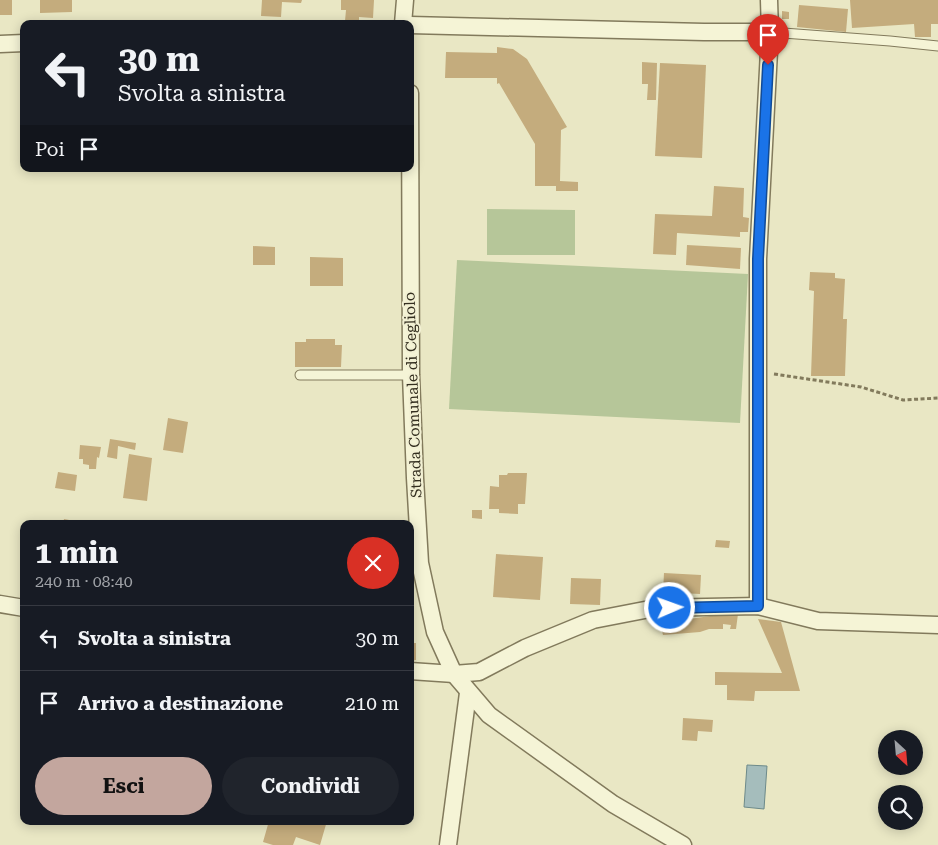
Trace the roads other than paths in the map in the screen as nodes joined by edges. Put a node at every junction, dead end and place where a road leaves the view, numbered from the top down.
1 (405, 0) edge
2 (769, 0) edge
3 (403, 20) edge
4 (414, 25) edge
5 (770, 32) junction
6 (20, 43) edge
7 (0, 44) edge
8 (938, 46) edge
9 (410, 172) edge
10 (300, 375) dead end
11 (411, 375) junction
12 (0, 604) edge
13 (758, 606) junction
14 (20, 607) edge
15 (938, 625) edge
16 (414, 671) edge
17 (454, 674) junction
18 (468, 693) junction
19 (448, 845) edge
20 (683, 845) edge

1 - 3 street
2 - 5 street
4 - 5 street
5 - 8 lane
5 - 13 street
6 - 7 street
9 - 11 street, Strada Comunale di Cegliolo
10 - 11 lane
11 - 17 street, Strada Comunale di Cegliolo
12 - 14 street
13 - 15 street
13 - 17 street
16 - 17 street
17 - 18 street, Strada Comunale di Cegliolo
18 - 19 street
18 - 20 street, Strada Comunale di Cegliolo

